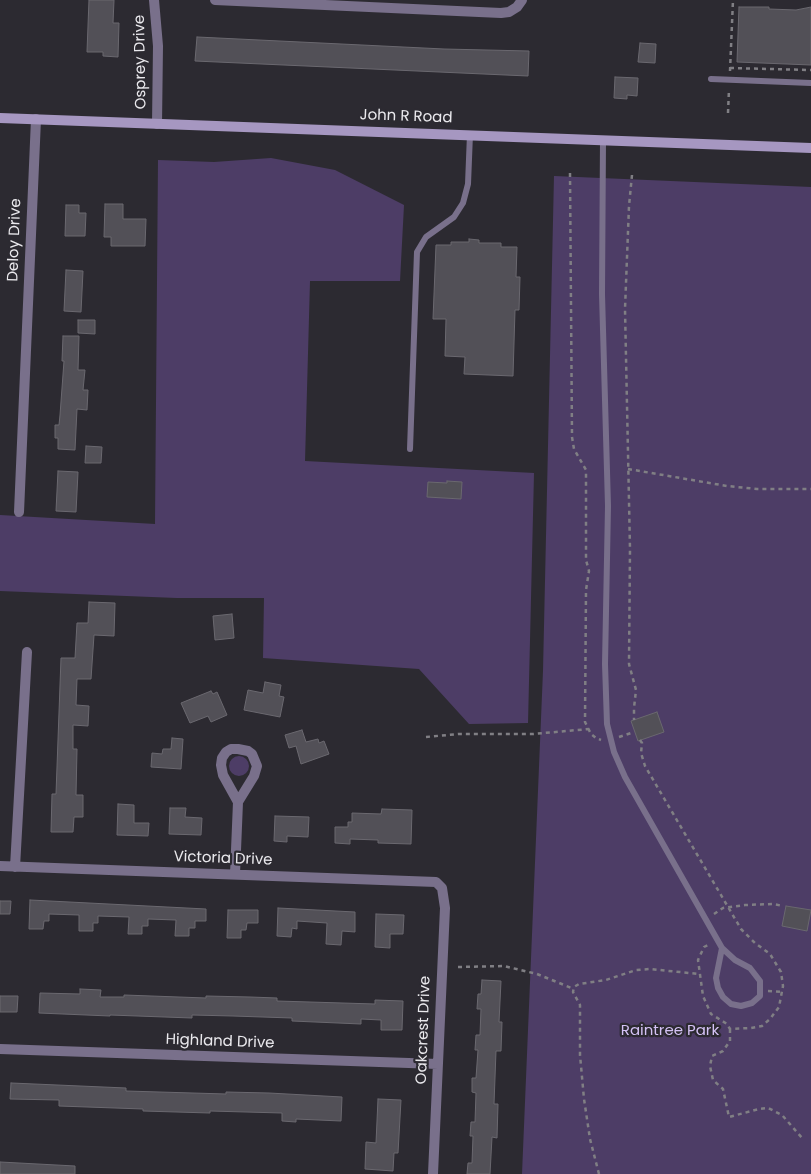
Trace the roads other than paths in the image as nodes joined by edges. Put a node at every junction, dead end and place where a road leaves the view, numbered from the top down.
1 (154, 0) edge
2 (215, 0) edge
3 (522, 0) edge
4 (711, 79) dead end
5 (811, 83) edge
6 (0, 118) edge
7 (36, 119) junction
8 (157, 124) junction
9 (470, 134) junction
10 (603, 140) junction
11 (811, 148) edge
12 (410, 449) dead end
13 (19, 512) dead end
14 (27, 652) dead end
15 (238, 802) junction
16 (0, 866) edge
17 (15, 867) junction
18 (235, 874) junction
19 (442, 888) joint
20 (722, 948) junction
21 (0, 1049) edge
22 (438, 1064) junction
23 (433, 1174) edge

1 - 8 street, Osprey Drive
2 - 3 street
4 - 5 lane
6 - 7 main road, John R Road
7 - 8 main road, John R Road
7 - 13 street, Deloy Drive
8 - 9 main road, John R Road
9 - 10 main road, John R Road
9 - 12 lane
10 - 11 main road, John R Road
10 - 20 lane
14 - 17 street
15 - 15 street
15 - 18 street
16 - 17 street, Victoria Drive
17 - 18 street, Victoria Drive
18 - 19 street, Victoria Drive
19 - 22 street, Oakcrest Drive
20 - 20 lane
21 - 22 street, Highland Drive
22 - 23 street, Oakcrest Drive

